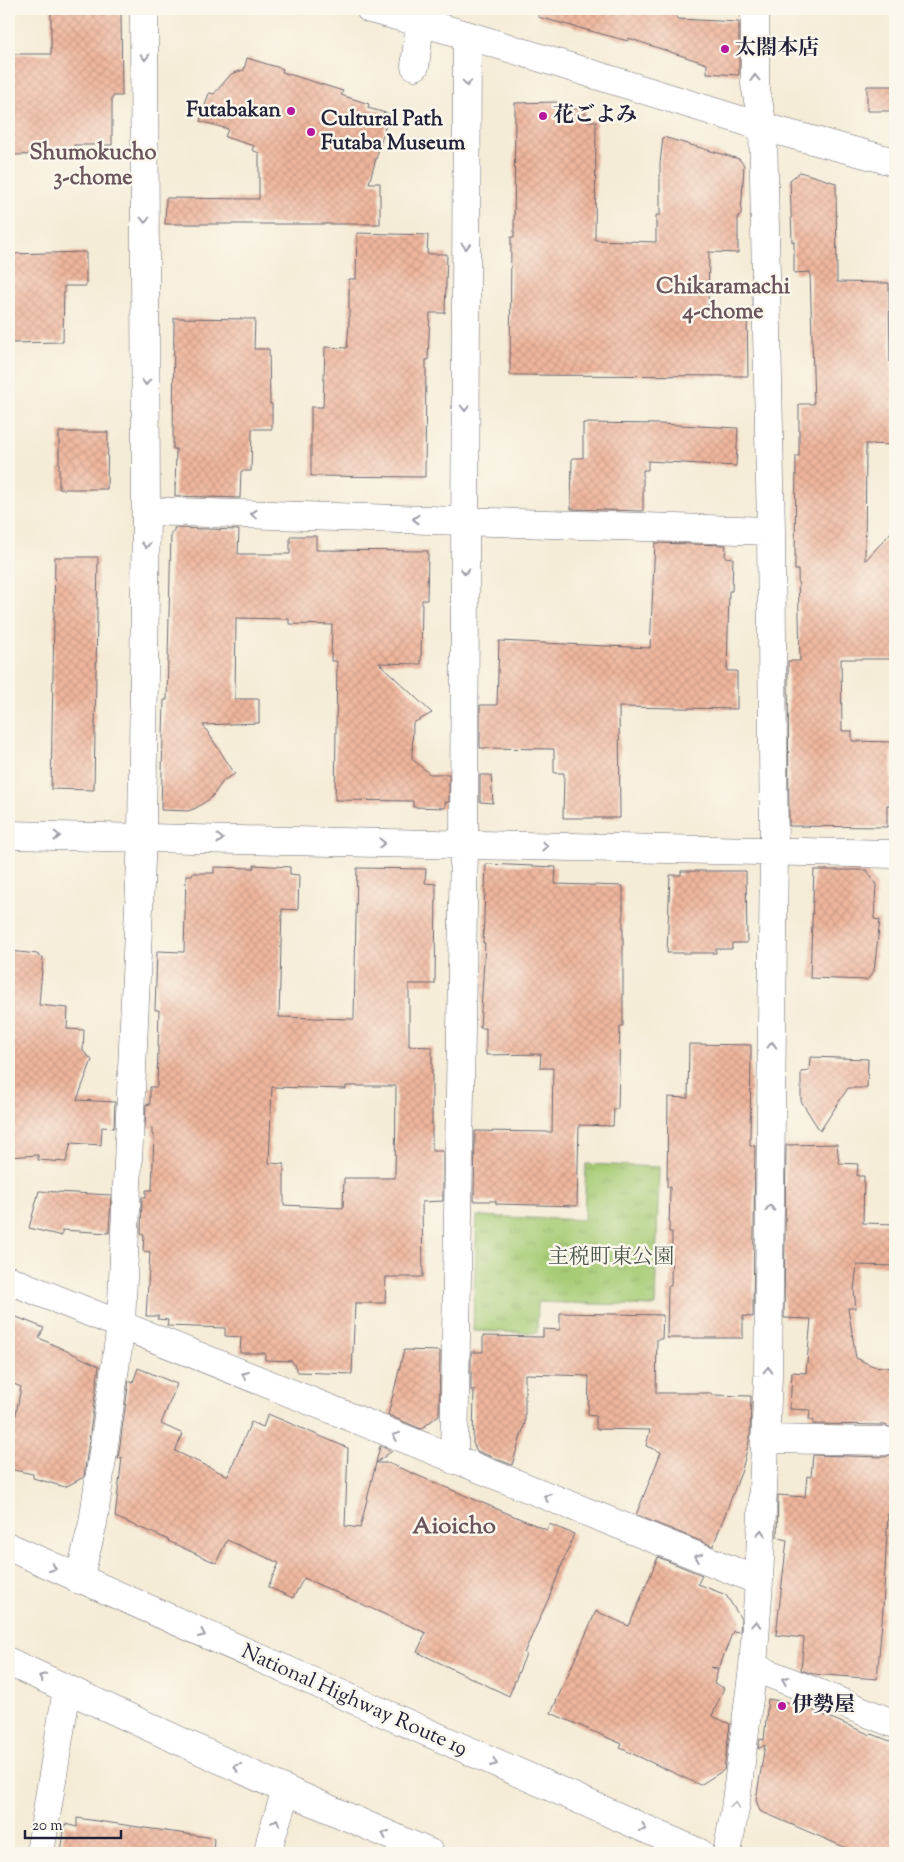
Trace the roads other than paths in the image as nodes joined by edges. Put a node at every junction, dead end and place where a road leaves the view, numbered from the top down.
1 (144, 9) edge
2 (370, 9) edge
3 (755, 9) edge
4 (408, 16) edge
5 (467, 35) junction
6 (415, 66) dead end
7 (763, 126) junction
8 (895, 162) edge
9 (146, 511) junction
10 (465, 520) junction
11 (771, 531) junction
12 (9, 835) edge
13 (142, 837) junction
14 (464, 845) junction
15 (774, 851) junction
16 (895, 854) edge
17 (9, 1280) edge
18 (122, 1325) junction
19 (765, 1439) junction
20 (885, 1442) dead end
21 (454, 1460) junction
22 (9, 1547) edge
23 (79, 1580) junction
24 (759, 1582) junction
25 (9, 1662) edge
26 (753, 1667) junction
27 (67, 1689) junction
28 (895, 1724) edge
29 (286, 1790) junction
30 (40, 1853) edge
31 (268, 1853) edge
32 (430, 1853) edge
33 (700, 1853) edge
34 (727, 1853) edge

1 -> 9 main road
2 - 4 main road
7 -> 3 main road
4 - 5 main road
4 - 6 main road
5 - 7 main road
5 -> 10 main road
7 - 8 main road
7 - 11 main road
10 -> 9 main road
9 -> 13 main road
10 - 11 main road
10 -> 14 main road
11 - 15 main road
12 -> 13 main road
13 -> 14 main road
13 - 18 main road
14 -> 15 main road
14 - 21 main road
15 - 16 main road
19 -> 15 main road
17 - 18 main road
21 -> 18 main road
18 - 23 main road
19 - 20 main road
24 -> 19 main road
24 -> 21 main road
22 -> 23 main road, National Highway Route 19
23 -> 33 main road, National Highway Route 19
26 -> 24 main road
27 -> 25 main road
28 -> 26 main road
34 -> 26 main road
29 -> 27 main road
27 - 30 main road
31 -> 29 main road
32 -> 29 main road

